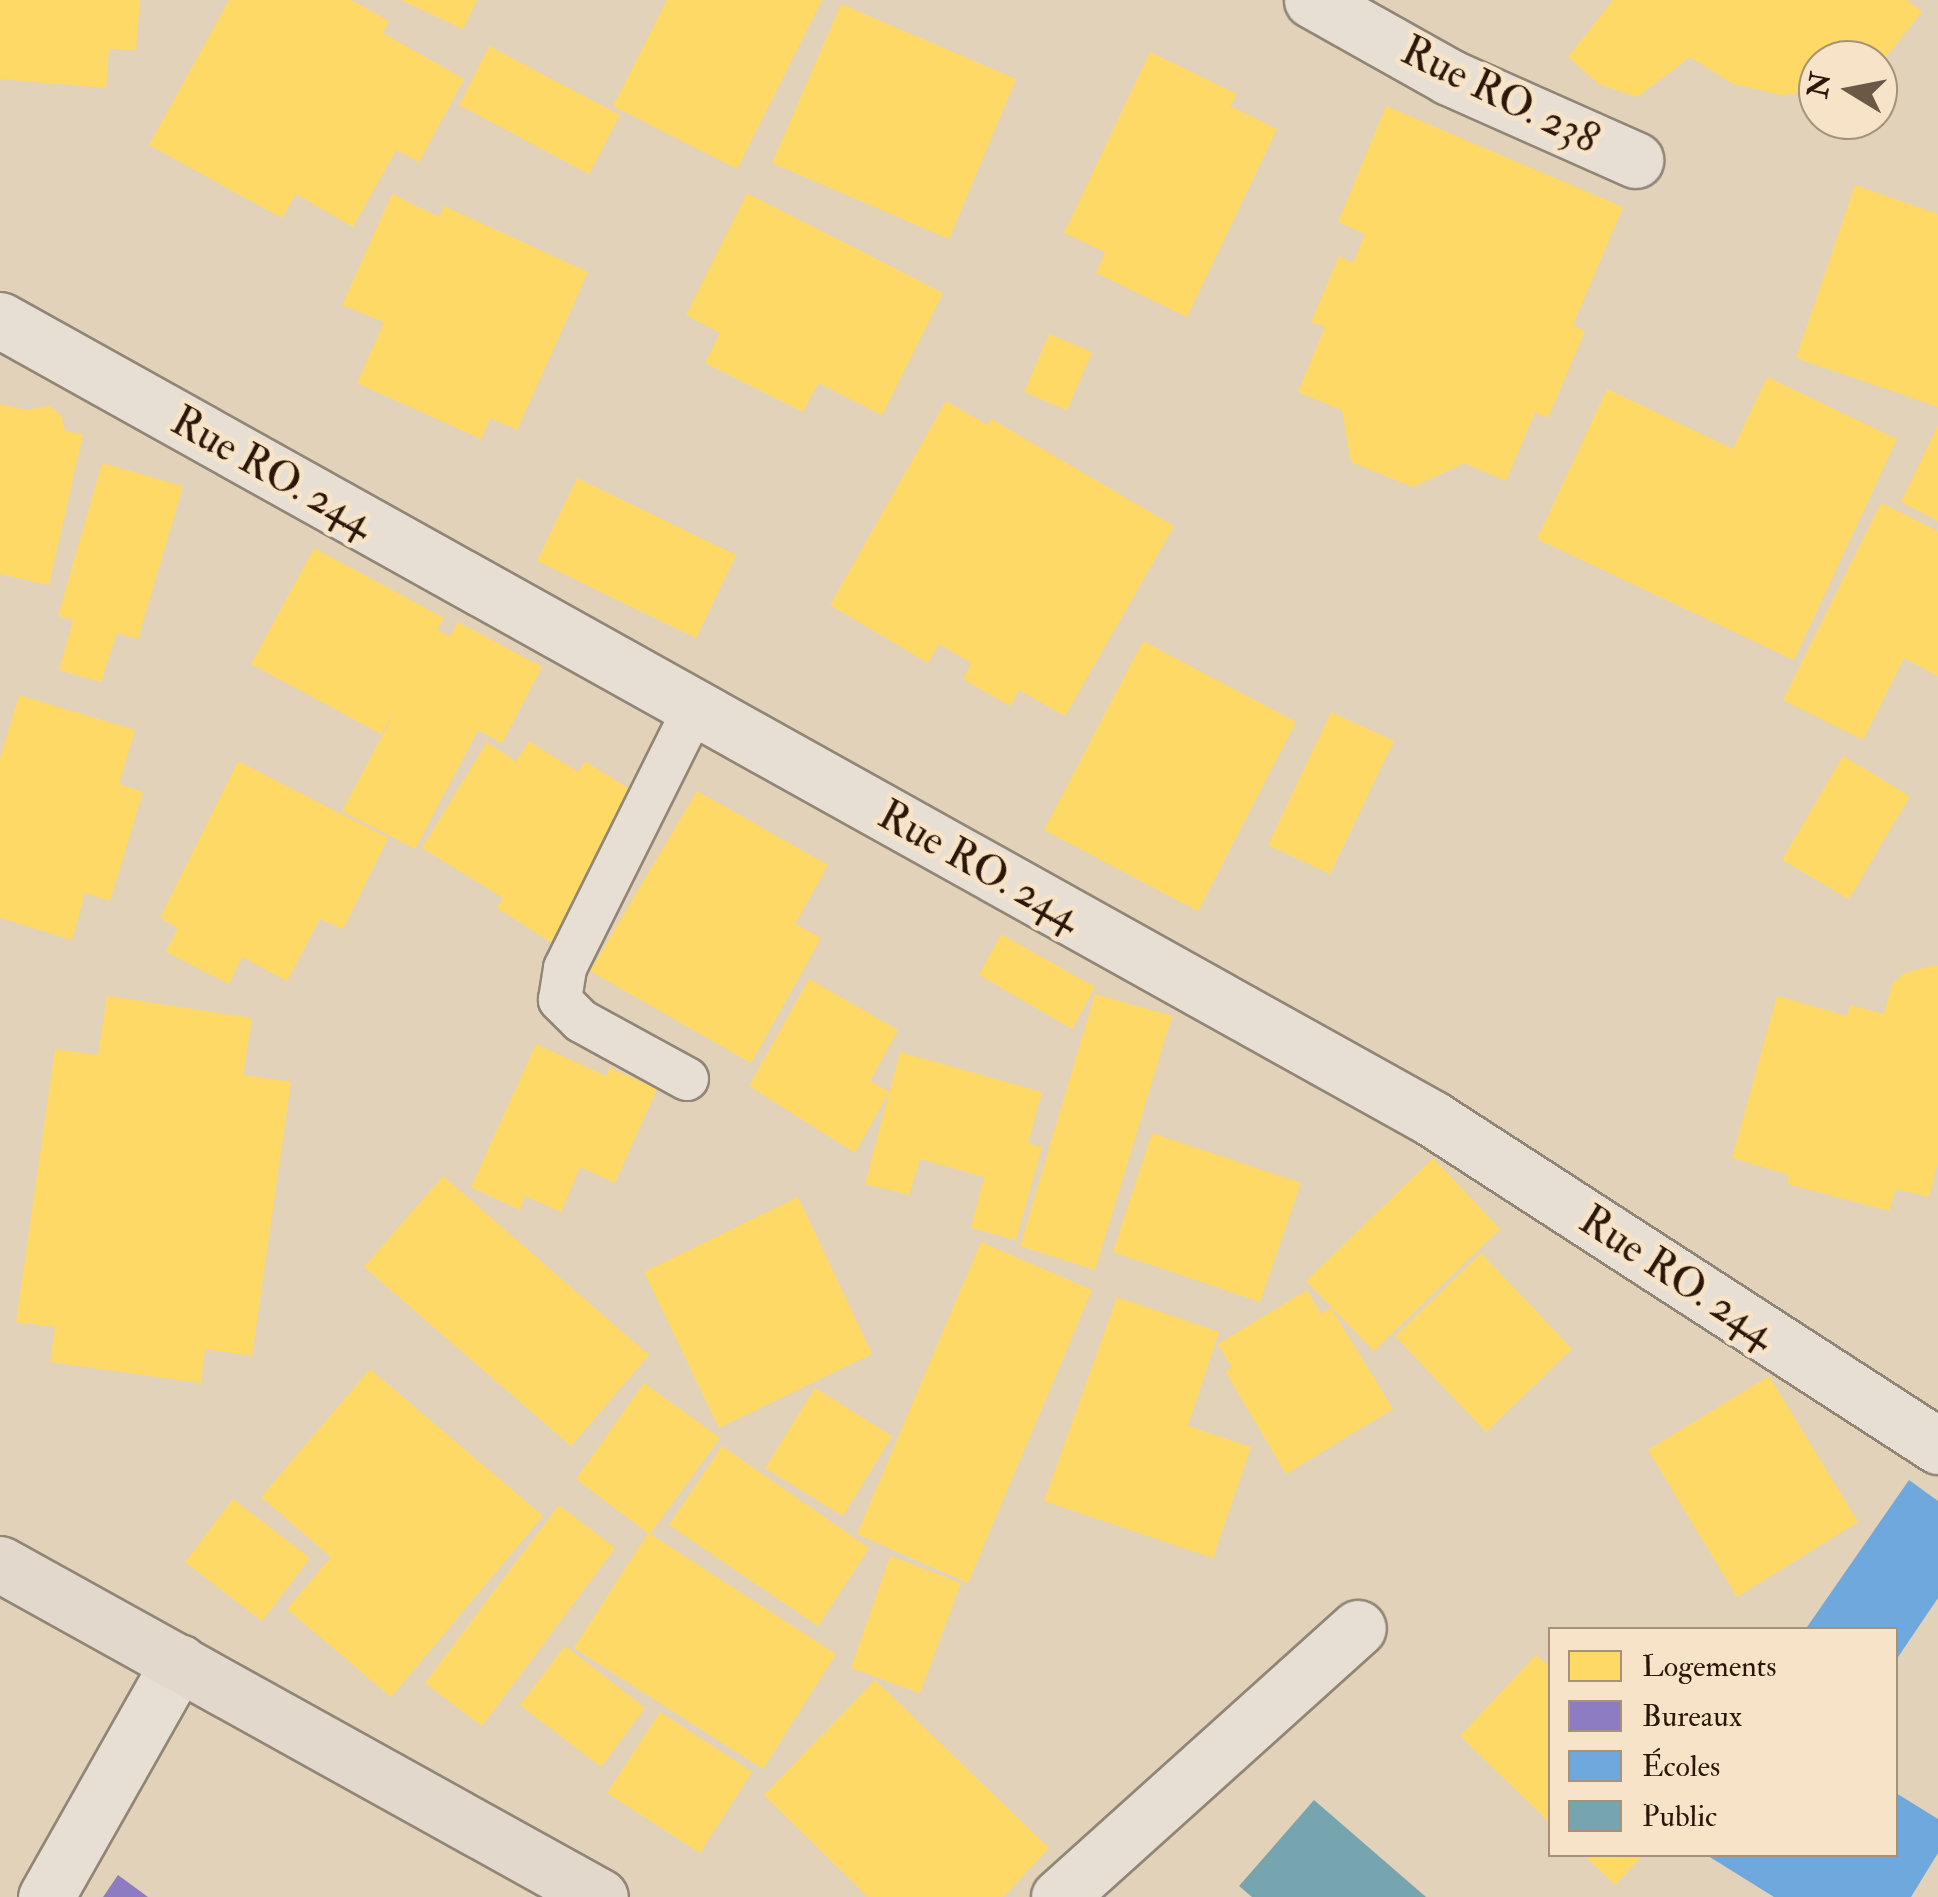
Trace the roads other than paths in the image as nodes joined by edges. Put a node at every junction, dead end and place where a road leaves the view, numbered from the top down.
1 (1312, 0) edge
2 (1635, 160) dead end
3 (0, 320) edge
4 (694, 707) junction
5 (687, 1079) dead end
6 (1938, 1446) edge
7 (0, 1564) edge
8 (1358, 1628) dead end
9 (179, 1662) junction
10 (46, 1897) edge
11 (600, 1897) edge
12 (1058, 1897) edge

1 - 2 street, Rue RO. 238
3 - 4 street, Rue RO. 244
4 - 5 lane
4 - 6 street, Rue RO. 244
7 - 9 main road
8 - 12 street
9 - 10 street
9 - 11 main road

